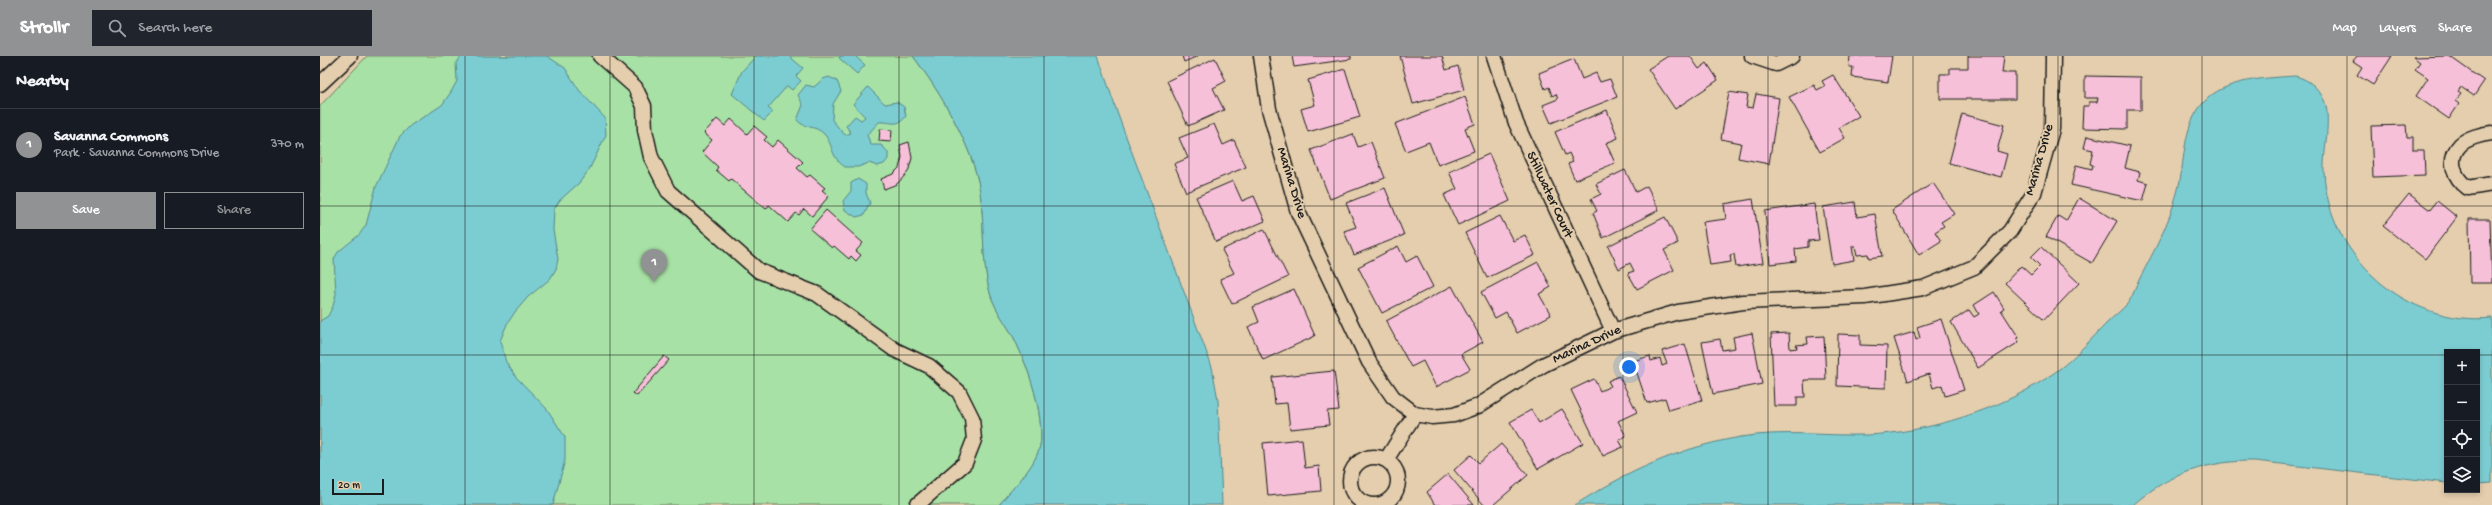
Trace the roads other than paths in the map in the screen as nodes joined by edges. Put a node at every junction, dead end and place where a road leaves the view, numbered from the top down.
1 (350, 56) edge
2 (600, 56) edge
3 (1261, 56) edge
4 (1494, 56) edge
5 (1752, 56) edge
6 (1792, 56) edge
7 (2053, 56) edge
8 (320, 84) edge
9 (2492, 133) edge
10 (2492, 184) edge
11 (1613, 331) junction
12 (1415, 414) junction
13 (1386, 460) dead end
14 (917, 505) edge

1 - 8 street
2 - 14 street
3 - 12 street, Marina Drive
4 - 11 street, Stillwater Court
5 - 6 street
7 - 11 street, Marina Drive
9 - 10 street
11 - 12 street, Marina Drive
12 - 13 street

